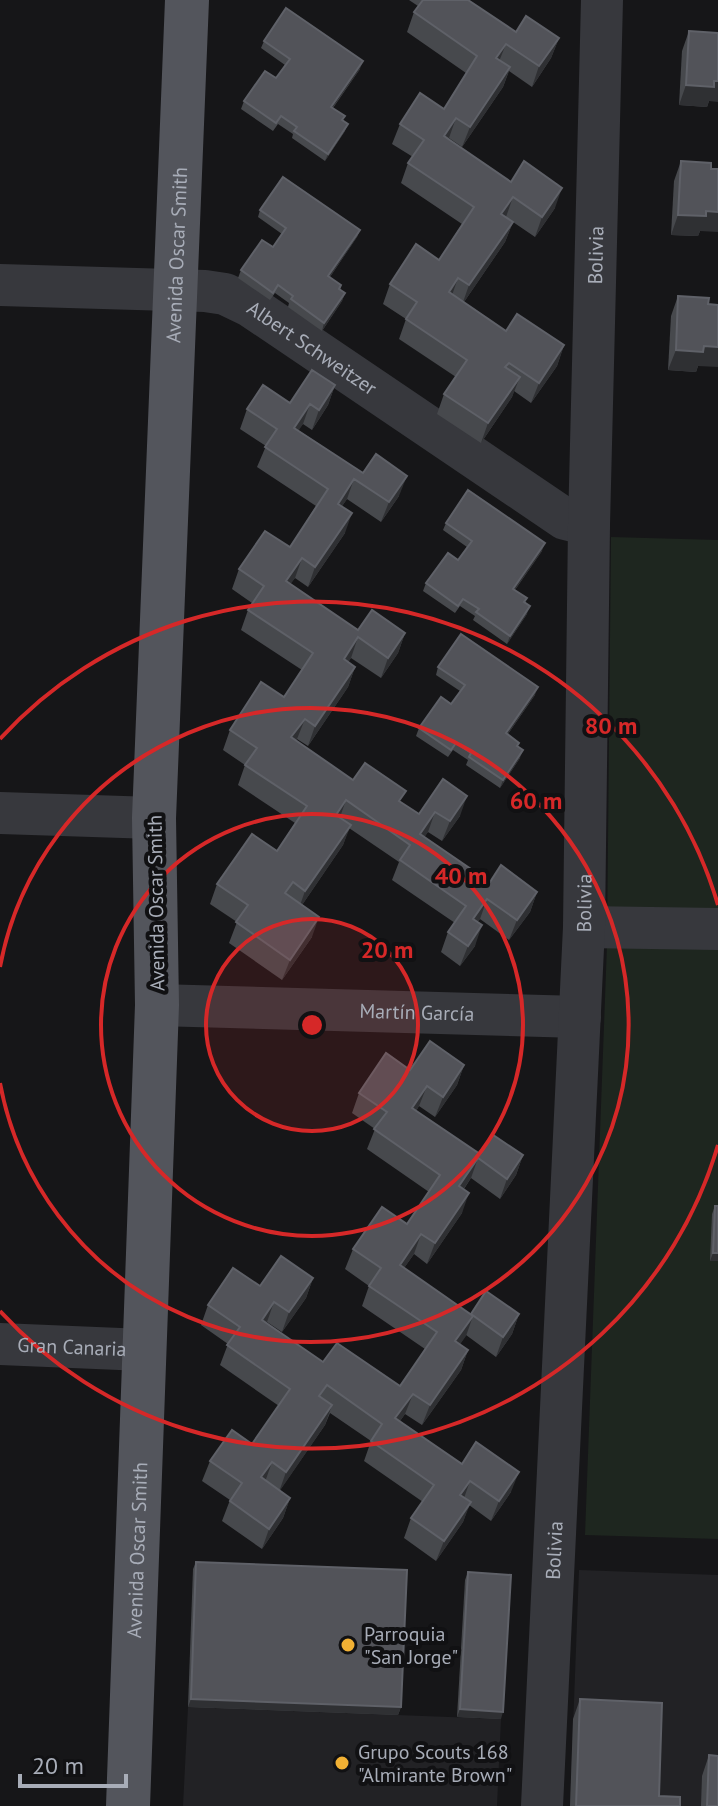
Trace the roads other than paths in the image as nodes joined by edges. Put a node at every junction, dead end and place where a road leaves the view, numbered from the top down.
1 (187, 0) edge
2 (602, 0) edge
3 (0, 285) edge
4 (175, 290) junction
5 (589, 525) junction
6 (0, 813) edge
7 (154, 818) junction
8 (584, 927) junction
9 (718, 929) edge
10 (157, 1005) junction
11 (580, 1017) junction
12 (0, 1344) edge
13 (144, 1350) junction
14 (128, 1806) edge
15 (542, 1806) edge

1 - 4 main road, Avenida Oscar Smith
2 - 5 street, Bolivia
3 - 4 street, Albert Schweitzer
4 - 5 street, Albert Schweitzer
4 - 7 main road, Avenida Oscar Smith
5 - 8 street, Bolivia
6 - 7 street
7 - 10 main road, Avenida Oscar Smith
8 - 9 street
8 - 11 street, Bolivia
10 - 11 street, Martín García
10 - 13 main road, Avenida Oscar Smith
11 - 15 street, Bolivia
12 - 13 street, Gran Canaria
13 - 14 main road, Avenida Oscar Smith

